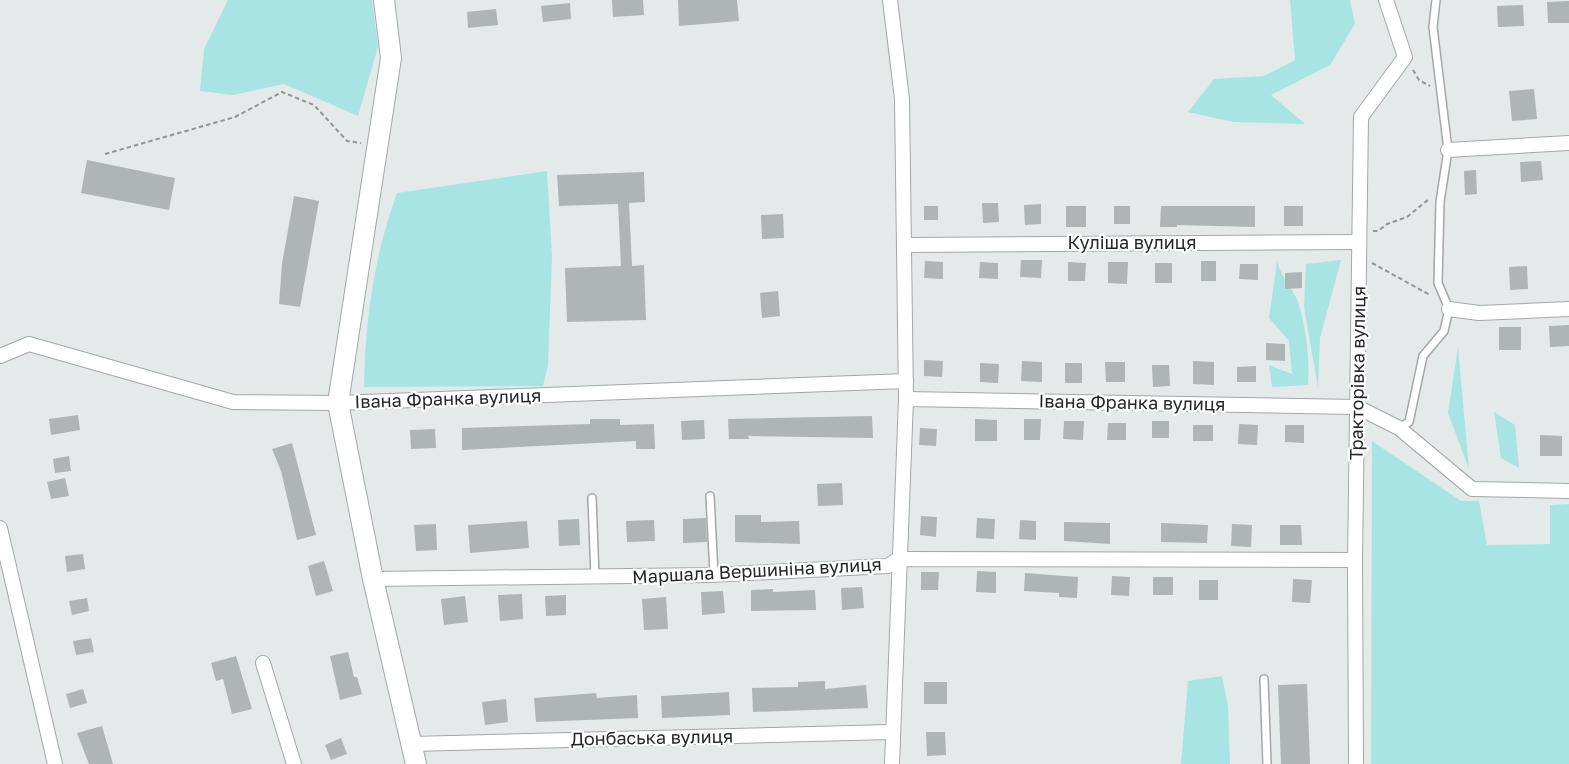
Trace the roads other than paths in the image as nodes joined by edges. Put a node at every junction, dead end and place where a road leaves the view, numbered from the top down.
1 (389, 0) edge
2 (890, 0) edge
3 (1386, 0) edge
4 (1436, 0) edge
5 (1569, 143) edge
6 (1448, 150) junction
7 (1360, 243) junction
8 (904, 245) junction
9 (1449, 309) junction
10 (1569, 309) edge
11 (0, 356) edge
12 (906, 381) junction
13 (906, 399) junction
14 (338, 403) junction
15 (1357, 407) junction
16 (1399, 428) junction
17 (1569, 491) edge
18 (710, 496) dead end
19 (592, 498) dead end
20 (0, 528) edge
21 (898, 559) junction
22 (1355, 560) junction
23 (714, 575) junction
24 (595, 578) junction
25 (373, 579) junction
26 (263, 663) dead end
27 (1264, 680) dead end
28 (891, 732) junction
29 (414, 759) edge
30 (55, 764) edge
31 (294, 764) edge
32 (892, 764) edge
33 (1268, 764) edge
34 (1356, 764) edge

1 - 14 main road
2 - 8 street
3 - 7 street, Тракторівка вулиця
4 - 6 lane
5 - 6 street
6 - 9 lane
7 - 8 street, Куліша вулиця
7 - 15 street, Тракторівка вулиця
8 - 12 street
9 - 10 street
9 - 16 lane
11 - 14 street, Івана Франка вулиця
12 - 13 street
12 - 14 street, Івана Франка вулиця
13 - 15 street, Івана Франка вулиця
13 - 21 street
14 - 25 main road
15 - 16 street
15 - 22 street, Тракторівка вулиця
16 - 17 street
18 - 23 lane
19 - 24 lane
20 - 30 street
21 - 22 street, Маршала Вершиніна вулиця
21 - 23 street, Маршала Вершиніна вулиця
21 - 28 street
22 - 34 street, Тракторівка вулиця
23 - 24 street, Маршала Вершиніна вулиця
24 - 25 street, Маршала Вершиніна вулиця
25 - 29 main road
26 - 31 street
27 - 33 lane
28 - 29 street, Донбаська вулиця
28 - 32 street

